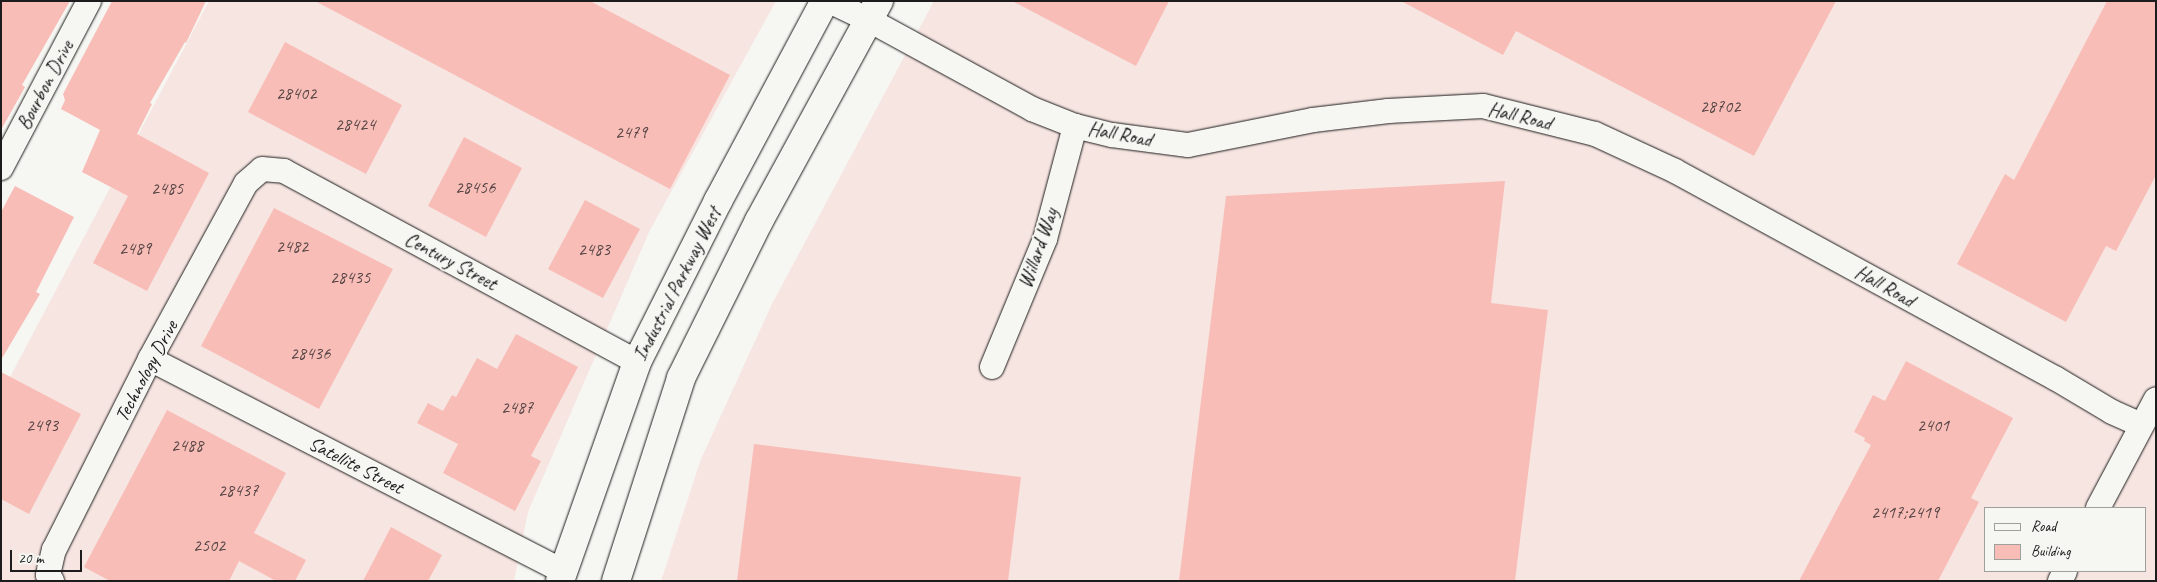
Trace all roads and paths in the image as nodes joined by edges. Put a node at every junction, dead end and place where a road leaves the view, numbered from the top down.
1 (88, 1) edge
2 (827, 1) edge
3 (874, 10) edge
4 (1075, 126) junction
5 (1, 168) edge
6 (262, 169) joint
7 (150, 359) junction
8 (637, 362) junction
9 (992, 367) dead end
10 (2156, 399) edge
11 (2141, 425) junction
12 (2099, 507) edge
13 (561, 576) edge
14 (52, 581) edge
15 (616, 581) edge

1 - 5 street, Bourbon Drive
2 - 3 street, Hall Road
2 - 8 main road, Industrial Parkway West
3 - 4 street, Hall Road
3 - 15 main road
4 - 9 street, Willard Way
4 - 11 street, Hall Road
6 - 7 street, Technology Drive
6 - 8 street, Century Street
7 - 13 street, Satellite Street
7 - 14 street, Technology Drive
8 - 13 main road, Industrial Parkway West
10 - 11 street
11 - 12 street

